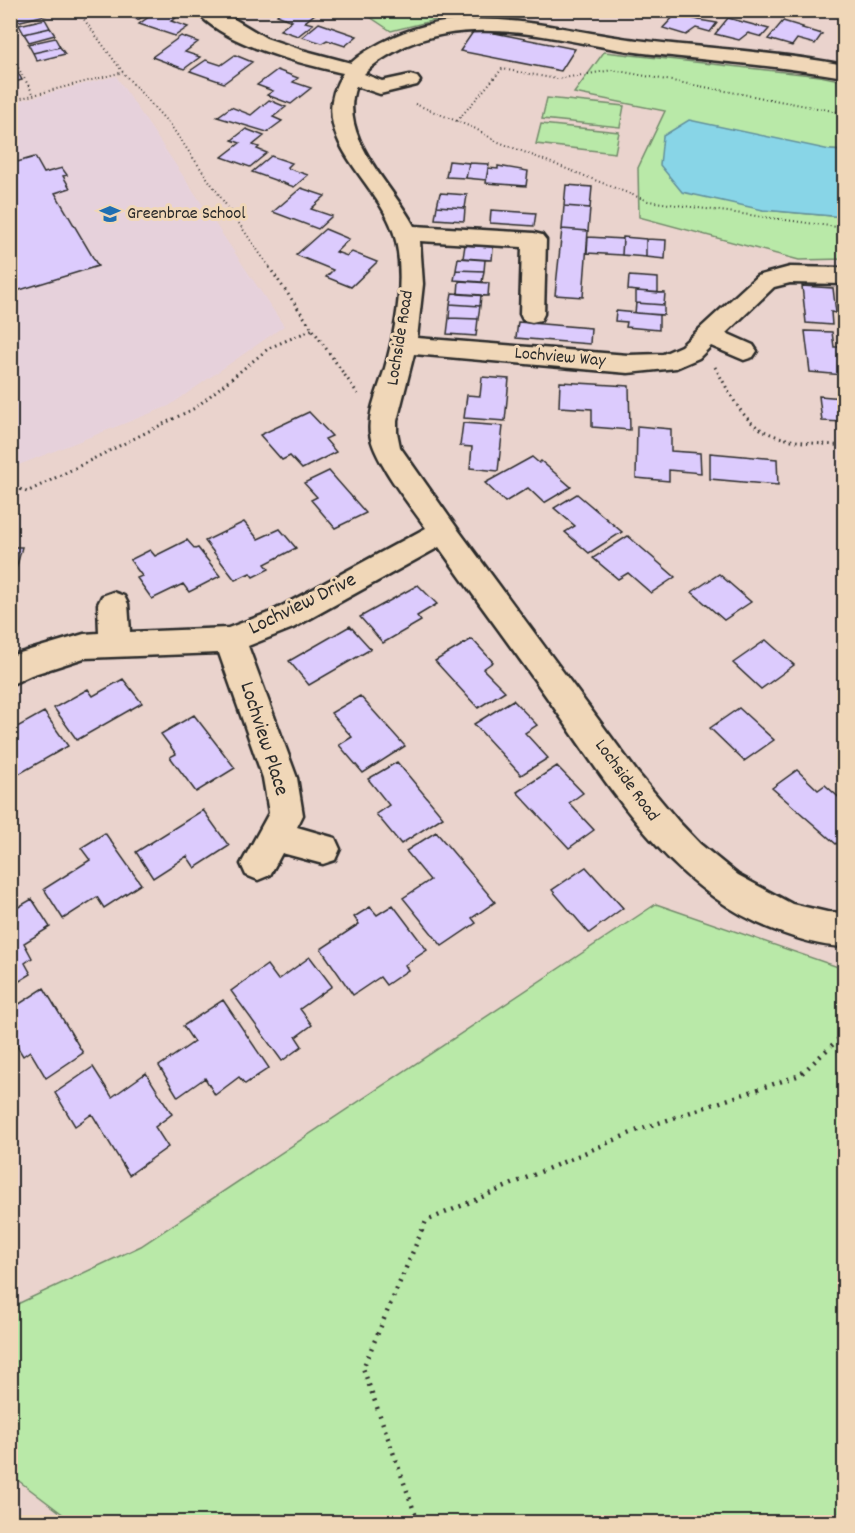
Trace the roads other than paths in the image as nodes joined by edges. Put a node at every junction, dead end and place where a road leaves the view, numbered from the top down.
1 (205, 10) edge
2 (470, 16) edge
3 (844, 71) edge
4 (352, 73) junction
5 (410, 81) dead end
6 (406, 234) junction
7 (844, 276) edge
8 (532, 314) dead end
9 (701, 342) junction
10 (403, 345) junction
11 (744, 351) dead end
12 (445, 531) junction
13 (113, 604) dead end
14 (230, 640) junction
15 (115, 645) junction
16 (10, 672) edge
17 (323, 849) dead end
18 (844, 930) edge

1 - 4 street
2 - 3 street
2 - 4 street
4 - 5 street
4 - 6 street, Lochside Road
6 - 8 street
6 - 10 street, Lochside Road
7 - 9 street, Lochview Way
9 - 10 street, Lochview Way
9 - 11 street
10 - 12 street, Lochside Road
12 - 14 street, Lochview Drive
12 - 18 street, Lochside Road
13 - 15 street
14 - 15 street, Lochview Drive
14 - 17 street, Lochview Place
15 - 16 street, Lochview Drive

